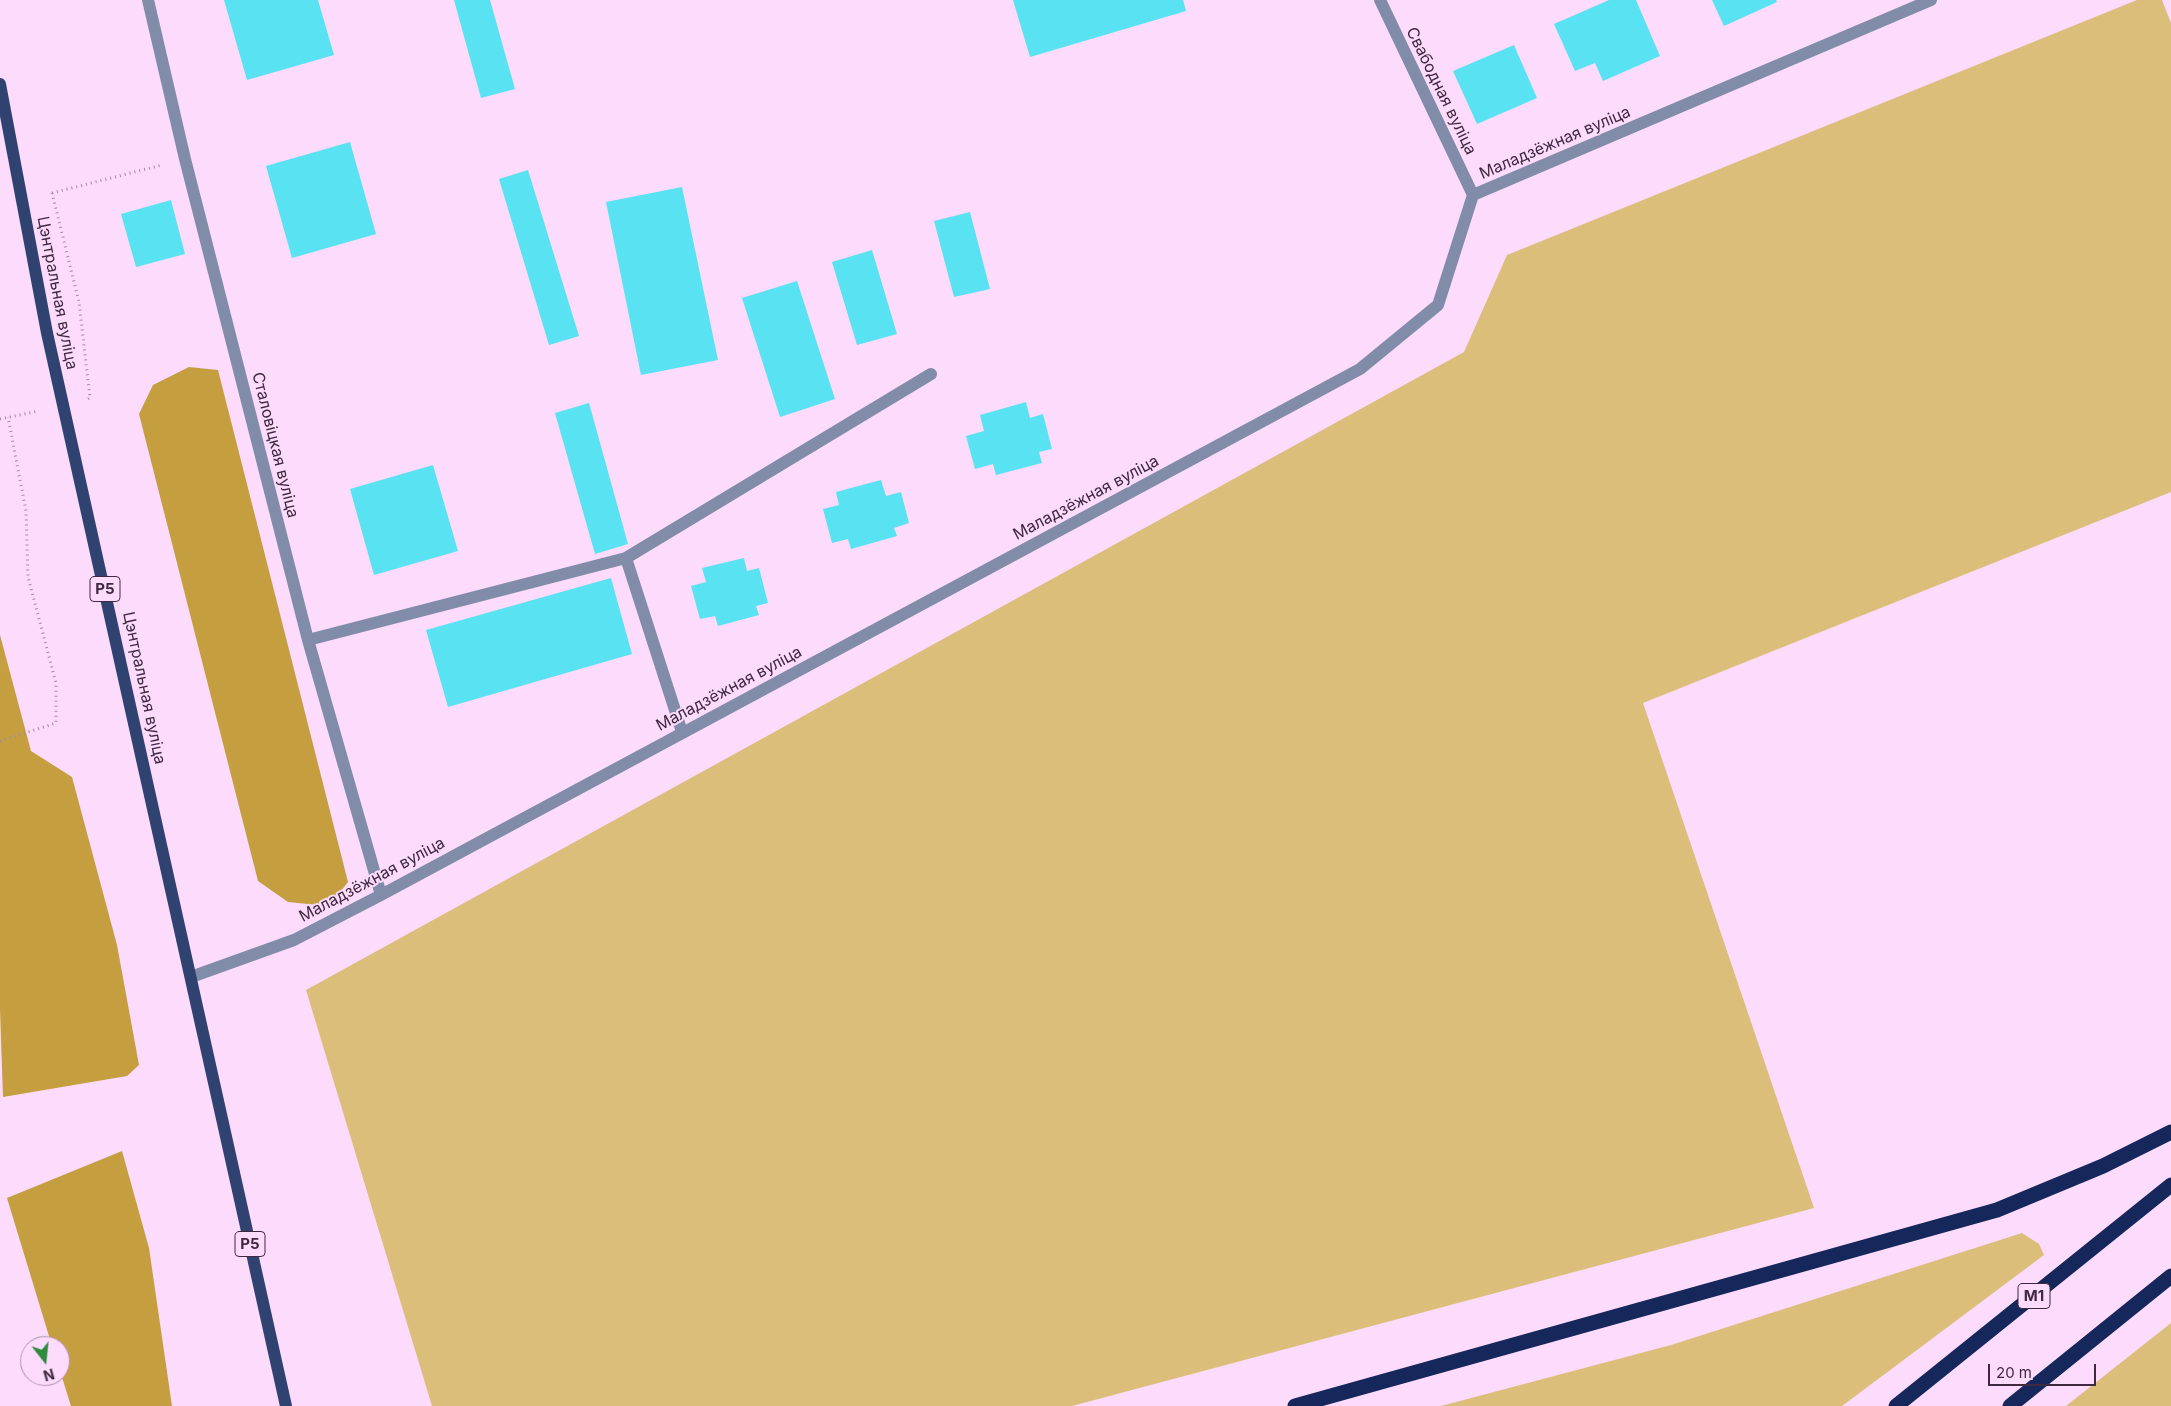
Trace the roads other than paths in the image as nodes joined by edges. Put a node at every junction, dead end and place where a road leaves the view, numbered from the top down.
1 (148, 0) edge
2 (1380, 0) edge
3 (1931, 0) edge
4 (0, 84) edge
5 (1473, 195) junction
6 (931, 374) dead end
7 (626, 558) junction
8 (308, 640) junction
9 (682, 732) junction
10 (381, 895) junction
11 (191, 977) junction
12 (2171, 1132) edge
13 (2171, 1185) edge
14 (2171, 1276) edge
15 (286, 1406) edge
16 (1295, 1406) edge
17 (1896, 1406) edge
18 (2010, 1406) edge

1 - 8 street, Сталовіцкая вуліца
2 - 5 street, Свабодная вуліца
3 - 5 street, Маладзёжная вуліца
4 - 11 main road, Цэнтральная вуліца / Р5
5 - 9 street, Маладзёжная вуліца
6 - 7 street
7 - 8 street
7 - 9 street
8 - 10 street, Сталовіцкая вуліца
9 - 10 street, Маладзёжная вуліца
10 - 11 street, Маладзёжная вуліца
11 - 15 main road, Цэнтральная вуліца / Р5
12 - 16 highway
13 - 17 highway, М1
14 - 18 highway

